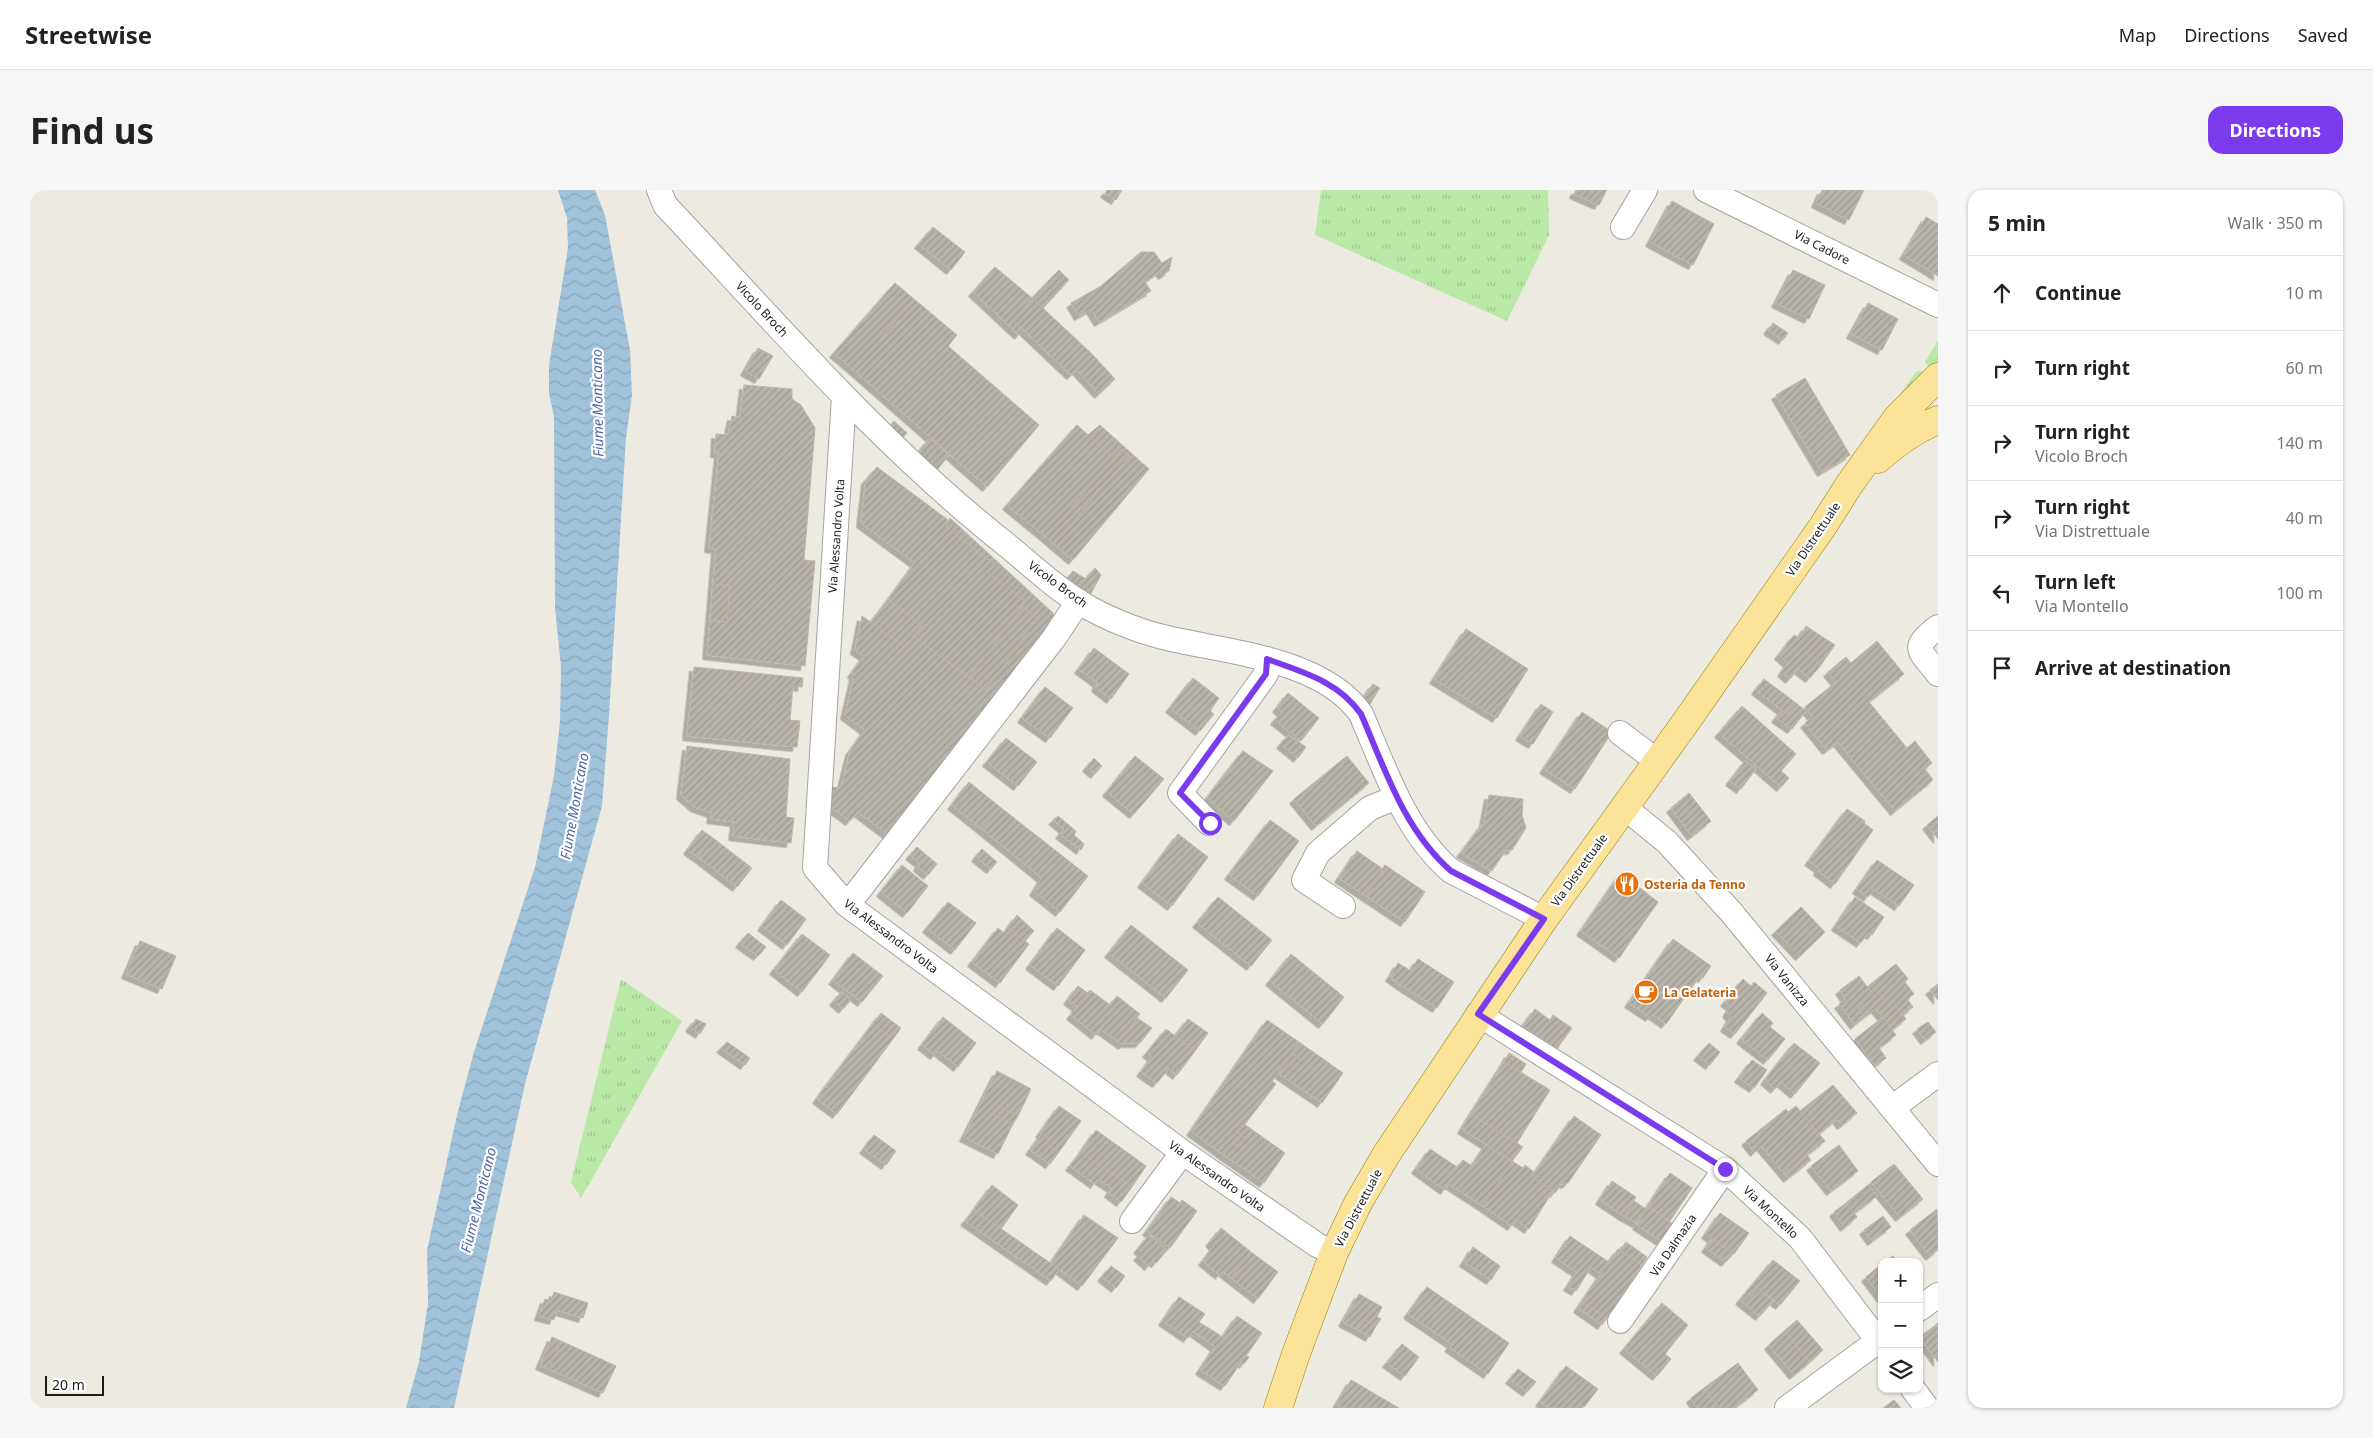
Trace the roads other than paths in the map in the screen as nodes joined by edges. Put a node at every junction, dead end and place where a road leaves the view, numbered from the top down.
1 (659, 190) edge
2 (1645, 190) edge
3 (1706, 190) edge
4 (1623, 227) dead end
5 (1938, 305) edge
6 (1938, 376) edge
7 (844, 396) junction
8 (1938, 420) edge
9 (1849, 485) junction
10 (1078, 602) junction
11 (1938, 627) edge
12 (1267, 659) junction
13 (1938, 674) edge
14 (1620, 733) dead end
15 (1657, 761) junction
16 (1397, 797) junction
17 (1624, 807) junction
18 (1210, 823) dead end
19 (846, 904) junction
20 (1343, 906) dead end
21 (1544, 919) junction
22 (1478, 1014) junction
23 (1938, 1074) edge
24 (1892, 1108) junction
25 (1185, 1154) junction
26 (1938, 1164) edge
27 (1725, 1169) junction
28 (1132, 1222) dead end
29 (1334, 1253) junction
30 (1938, 1294) edge
31 (1923, 1306) edge
32 (1620, 1321) dead end
33 (1878, 1339) edge
34 (1878, 1343) edge
35 (1916, 1393) edge
36 (1278, 1408) edge
37 (1787, 1408) edge
38 (1926, 1408) edge

1 - 7 street, Vicolo Broch
2 - 4 street
3 - 5 street, Via Cadore
6 - 9 main road
7 - 10 street, Vicolo Broch
7 - 19 street, Via Alessandro Volta
8 - 9 main road
9 - 15 main road, Via Distrettuale
10 - 12 street, Vicolo Broch
10 - 19 street
11 - 13 street
12 - 16 street, Vicolo Broch
12 - 18 street
14 - 15 street
15 - 17 main road, Via Distrettuale
16 - 20 street
16 - 21 street, Vicolo Broch
17 - 21 main road, Via Distrettuale
17 - 24 street, Via Vanizza
19 - 25 street, Via Alessandro Volta
21 - 22 main road, Via Distrettuale
22 - 27 street, Via Montello
22 - 29 main road, Via Distrettuale
23 - 24 street
24 - 26 street, Via Vanizza
25 - 28 street
25 - 29 street, Via Alessandro Volta
27 - 32 street, Via Dalmazia
27 - 33 street, Via Montello
29 - 36 main road, Via Distrettuale
30 - 31 street
34 - 37 street
35 - 38 street

